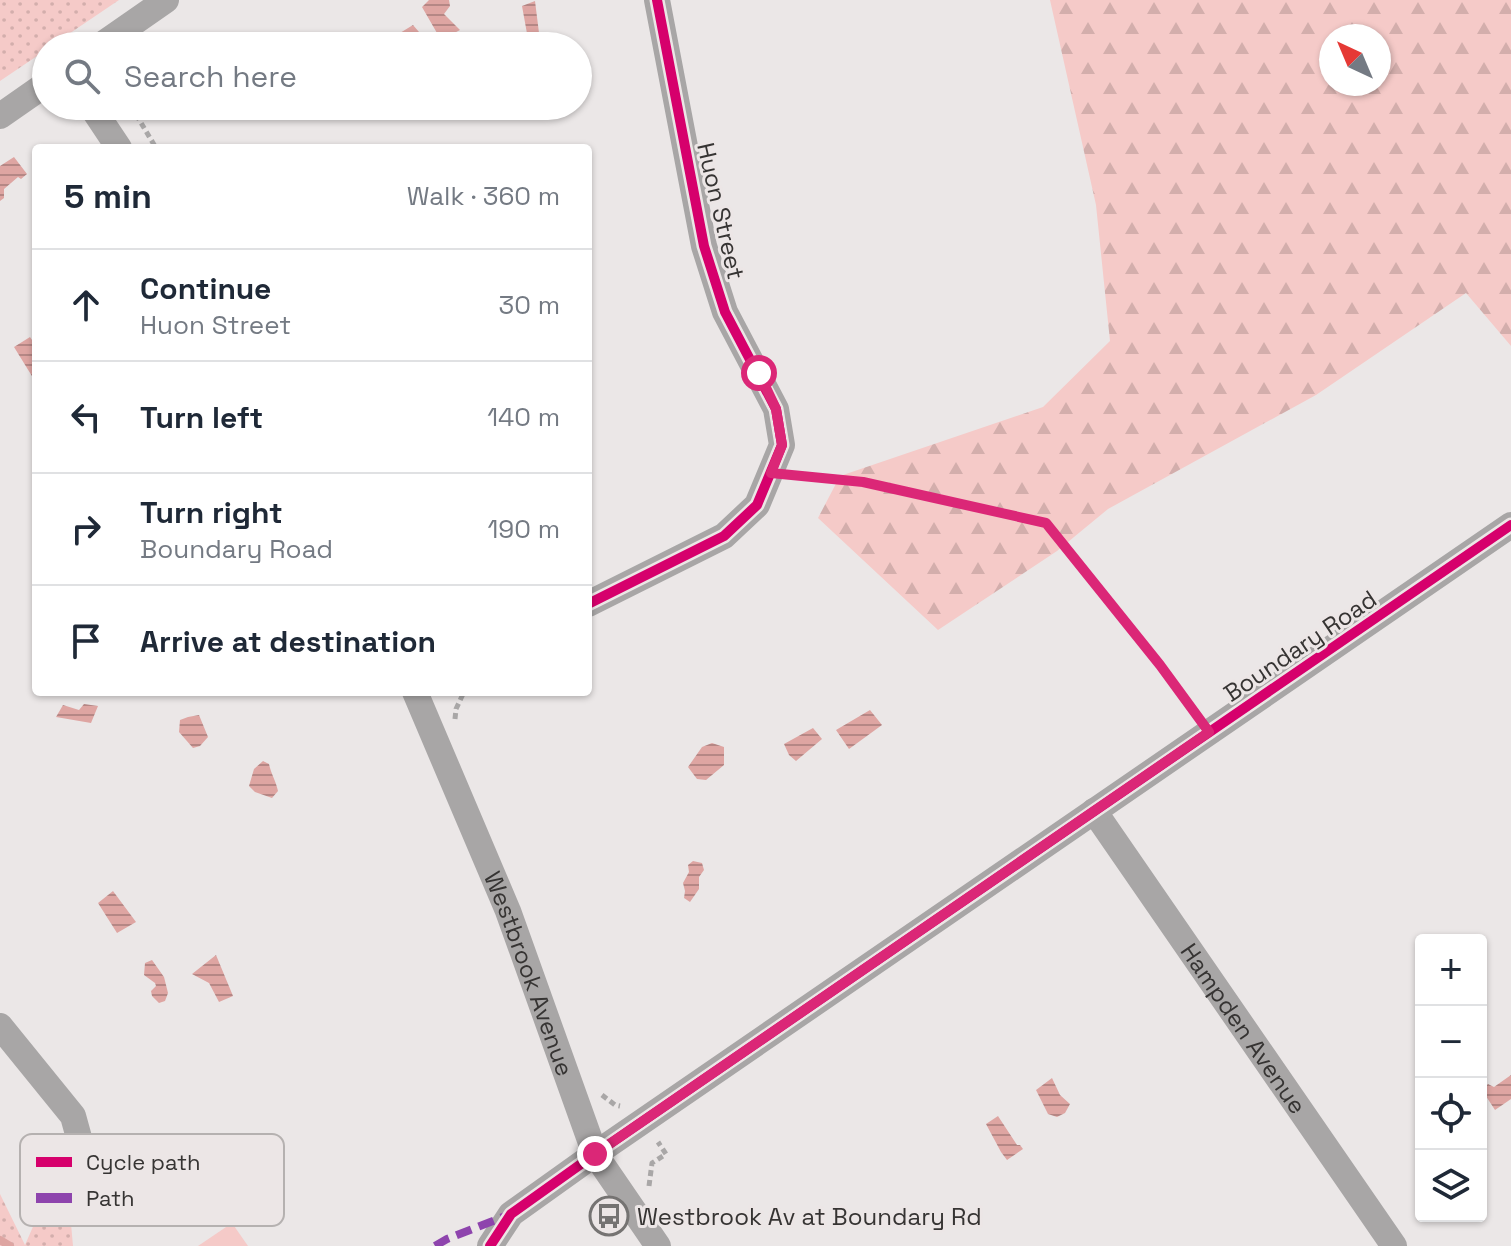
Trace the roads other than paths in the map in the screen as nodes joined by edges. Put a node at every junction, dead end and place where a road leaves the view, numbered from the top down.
1 (166, 0) edge
2 (657, 0) edge
3 (120, 32) edge
4 (32, 94) edge
5 (0, 116) edge
6 (100, 120) edge
7 (116, 144) edge
8 (1511, 525) edge
9 (592, 602) edge
10 (417, 696) edge
11 (1094, 811) junction
12 (0, 1026) edge
13 (78, 1134) edge
14 (595, 1154) junction
15 (490, 1246) edge
16 (658, 1246) edge
17 (1394, 1246) edge

1 - 3 street
2 - 9 street, Huon Street
4 - 5 street
6 - 7 street
8 - 11 street, Boundary Road
10 - 14 street, Westbrook Avenue
11 - 14 street, Boundary Road
11 - 17 street, Hampden Avenue
12 - 13 street
14 - 15 street, Boundary Road
14 - 16 street, Westbrook Avenue

